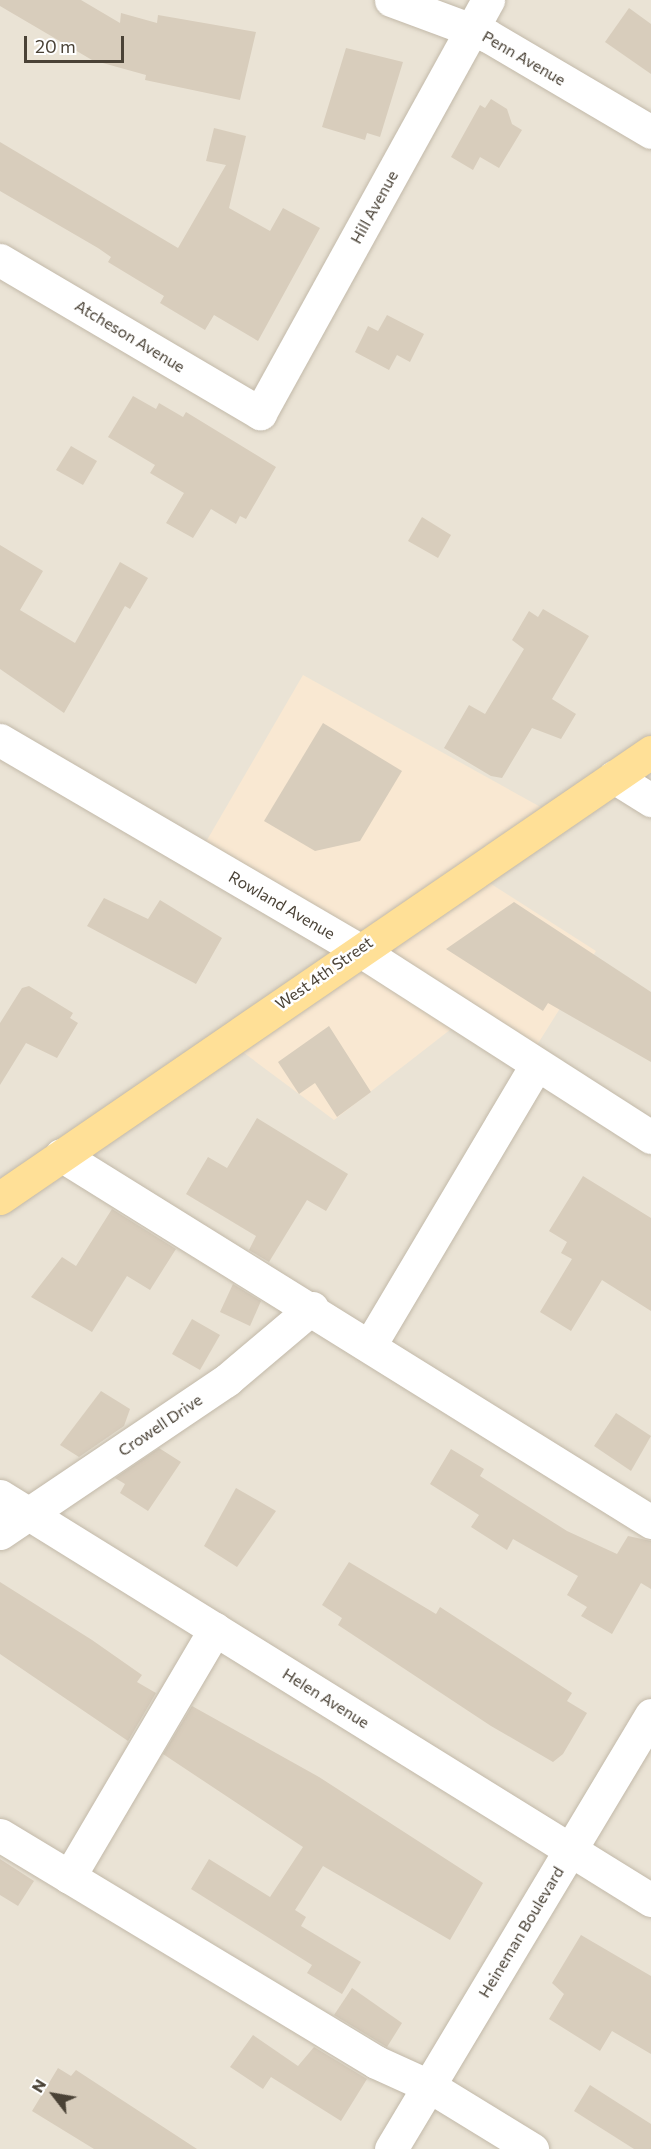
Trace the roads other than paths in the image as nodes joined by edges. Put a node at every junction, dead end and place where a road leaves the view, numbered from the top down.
1 (391, 0) edge
2 (488, 0) edge
3 (472, 30) junction
4 (651, 132) edge
5 (0, 260) edge
6 (260, 413) joint
7 (0, 740) edge
8 (651, 752) edge
9 (614, 777) junction
10 (651, 800) edge
11 (357, 950) junction
12 (536, 1065) junction
13 (651, 1137) edge
14 (61, 1155) junction
15 (0, 1197) edge
16 (312, 1308) junction
17 (370, 1345) junction
18 (0, 1496) edge
19 (28, 1513) junction
20 (651, 1522) edge
21 (0, 1533) edge
22 (215, 1629) junction
23 (651, 1715) edge
24 (0, 1835) edge
25 (570, 1850) junction
26 (69, 1877) junction
27 (651, 1900) edge
28 (429, 2086) junction
29 (391, 2149) edge
30 (532, 2149) edge

1 - 3 street, Penn Avenue
2 - 3 street, Hill Avenue
3 - 4 street, Penn Avenue
3 - 6 street, Hill Avenue
5 - 6 street, Atcheson Avenue
7 - 11 street, Rowland Avenue
8 - 9 main road, West 4th Street
9 - 10 street
9 - 11 main road, West 4th Street
11 - 12 street, Rowland Avenue
11 - 14 main road, West 4th Street
12 - 13 street, Rowland Avenue
12 - 17 street
14 - 15 main road, West 4th Street
14 - 16 street
16 - 17 street
16 - 19 street, Crowell Drive
17 - 20 street
18 - 19 street, Helen Avenue
19 - 21 street, Crowell Drive
19 - 22 street, Helen Avenue
22 - 25 street, Helen Avenue
22 - 26 street
23 - 25 street, Heineman Boulevard
24 - 26 street
25 - 27 street, Helen Avenue
25 - 28 street, Heineman Boulevard
26 - 28 street
28 - 29 street, Heineman Boulevard
28 - 30 street

